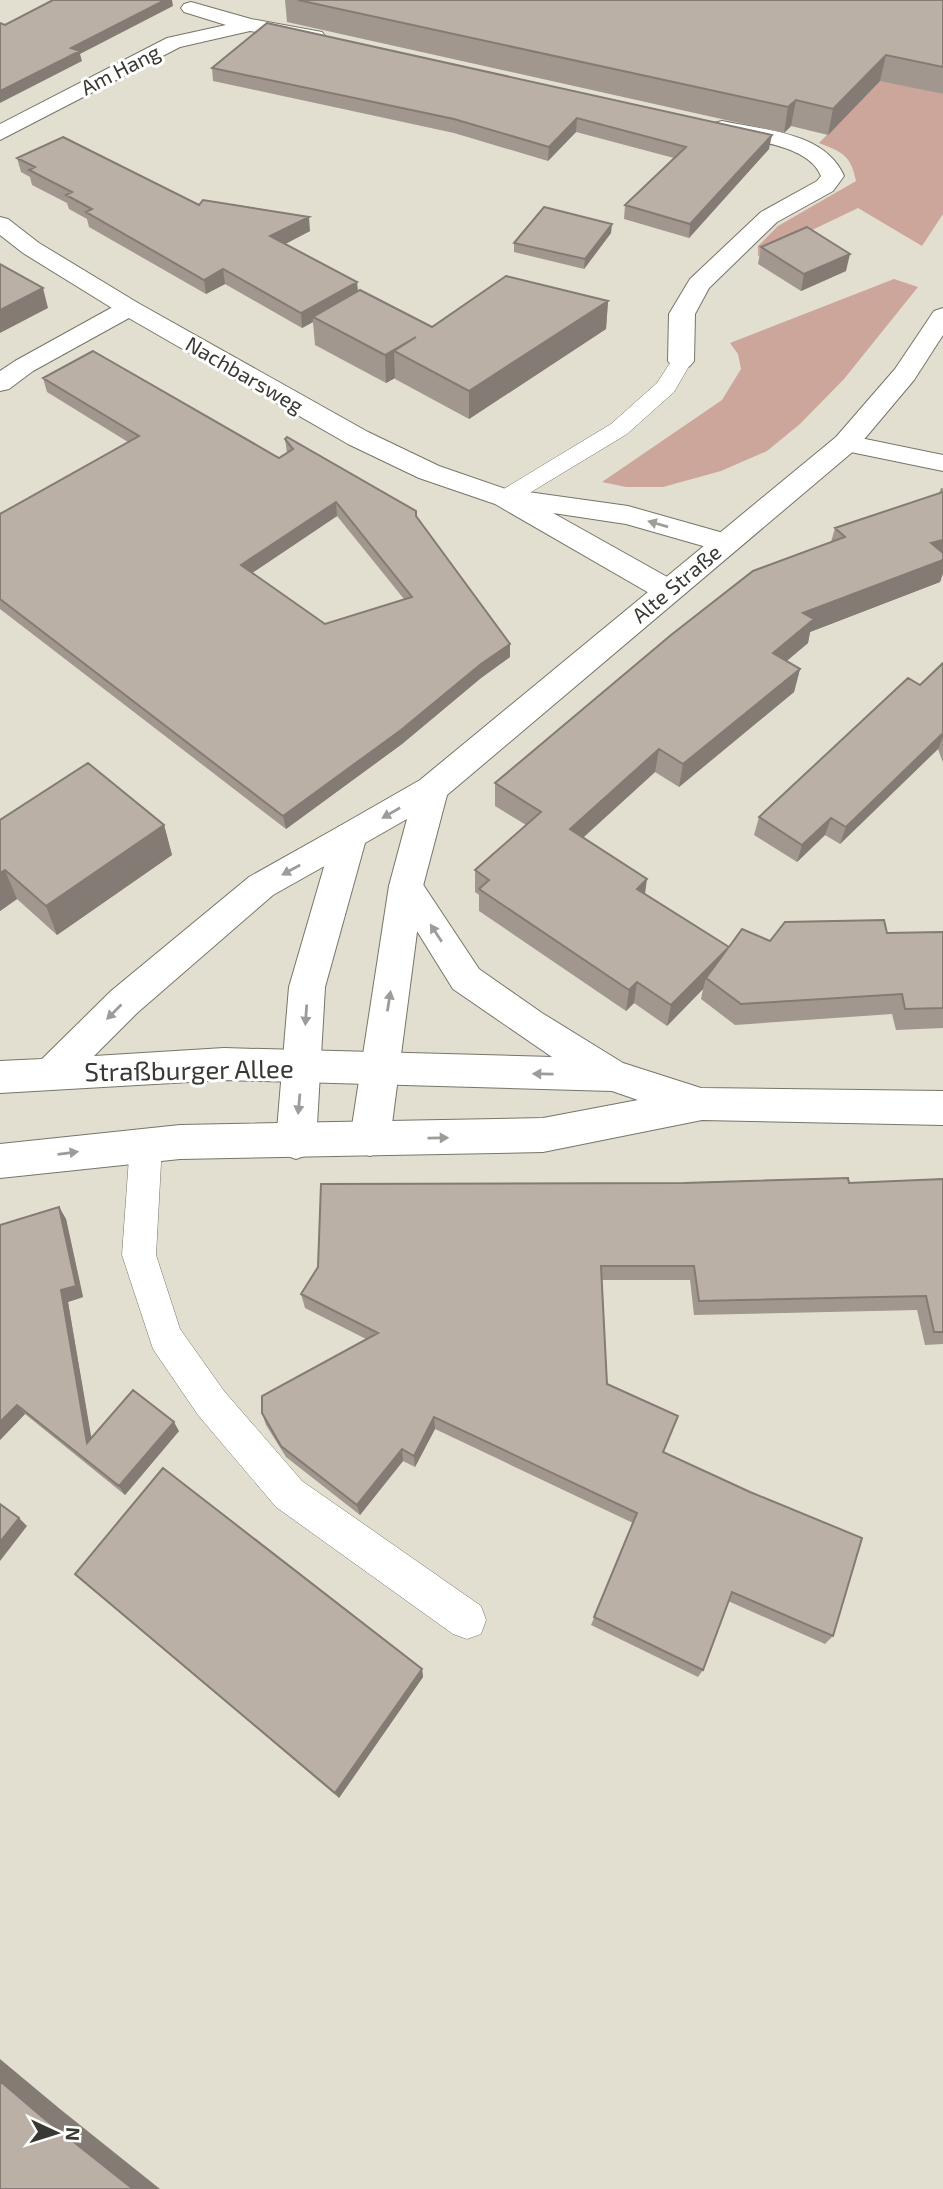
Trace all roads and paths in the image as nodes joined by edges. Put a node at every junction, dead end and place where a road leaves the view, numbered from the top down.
1 (191, 8) dead end
2 (248, 25) junction
3 (331, 40) edge
4 (704, 124) edge
5 (0, 133) edge
6 (0, 224) edge
7 (129, 308) junction
8 (943, 316) edge
9 (681, 361) joint
10 (0, 383) edge
11 (846, 443) junction
12 (943, 463) edge
13 (505, 498) junction
14 (724, 543) junction
15 (667, 590) junction
16 (432, 789) junction
17 (350, 836) junction
18 (406, 886) junction
19 (303, 1066) junction
20 (378, 1069) junction
21 (53, 1072) junction
22 (612, 1075) junction
23 (0, 1077) edge
24 (702, 1104) junction
25 (943, 1108) edge
26 (370, 1139) junction
27 (296, 1142) junction
28 (146, 1144) junction
29 (0, 1161) edge
30 (467, 1620) dead end

1 - 2 main road, Am Hang
2 - 3 main road, Am Hang
2 - 5 main road, Am Hang
4 - 9 main road
6 - 7 main road, Nachbarsweg
7 - 10 main road
7 - 13 main road, Nachbarsweg
8 - 11 main road, Alte Straße
9 - 13 lane
11 - 12 main road
11 - 14 main road, Alte Straße
14 -> 13 main road, Nachbarsweg
13 - 15 main road, Nachbarsweg
14 - 15 main road, Alte Straße
15 - 16 main road, Alte Straße
16 -> 17 main road, Alte Straße
16 - 18 main road
17 -> 19 main road
17 -> 21 main road, Alte Straße
20 -> 18 main road
22 -> 18 main road
19 - 20 main road, Straßburger Allee
19 - 21 main road, Straßburger Allee
19 -> 27 main road
22 -> 20 main road, Straßburger Allee
20 - 26 main road
21 - 23 main road, Straßburger Allee
22 - 24 main road
24 - 25 main road
26 -> 24 main road
26 - 27 main road
27 - 28 main road
29 -> 28 main road
28 - 30 lane

